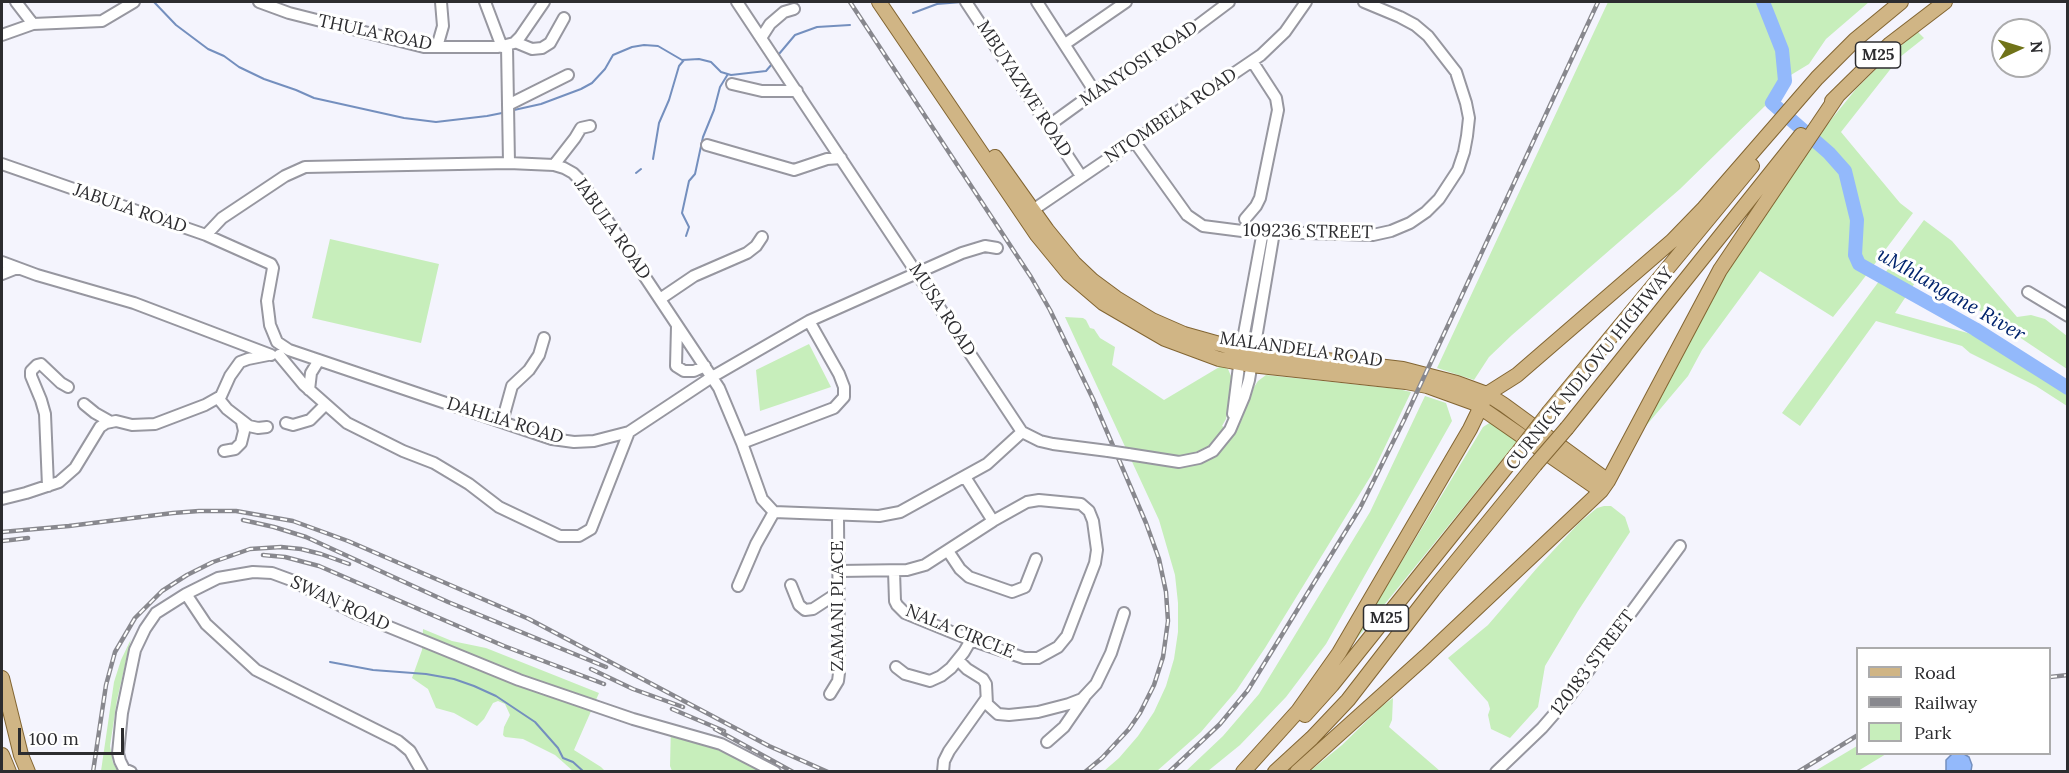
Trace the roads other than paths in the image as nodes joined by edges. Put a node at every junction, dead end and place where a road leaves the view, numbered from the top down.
1 (16, 2) edge
2 (134, 2) edge
3 (259, 2) edge
4 (441, 2) edge
5 (485, 2) edge
6 (544, 2) edge
7 (737, 2) edge
8 (879, 2) edge
9 (891, 2) edge
10 (1037, 2) edge
11 (1126, 2) edge
12 (1230, 2) edge
13 (1306, 2) edge
14 (1364, 2) edge
15 (1901, 2) edge
16 (1912, 2) edge
17 (1945, 2) edge
18 (967, 3) edge
19 (1110, 6) edge
20 (794, 9) dead end
21 (564, 18) dead end
22 (33, 24) junction
23 (2, 35) edge
24 (762, 38) junction
25 (1065, 44) junction
26 (508, 45) junction
27 (437, 47) junction
28 (1252, 61) junction
29 (568, 75) dead end
30 (1819, 80) junction
31 (732, 84) dead end
32 (797, 92) junction
33 (1095, 92) junction
34 (508, 105) junction
35 (1820, 118) junction
36 (1787, 119) junction
37 (590, 126) dead end
38 (1048, 126) junction
39 (1134, 141) junction
40 (707, 145) dead end
41 (841, 158) junction
42 (509, 163) junction
43 (2, 164) edge
44 (554, 165) junction
45 (1081, 176) junction
46 (1028, 213) junction
47 (1245, 219) dead end
48 (1263, 231) junction
49 (1274, 232) junction
50 (206, 235) junction
51 (762, 237) dead end
52 (997, 248) dead end
53 (2, 262) edge
54 (17, 267) junction
55 (916, 272) junction
56 (2, 274) edge
57 (2028, 292) dead end
58 (660, 299) junction
59 (2067, 316) edge
60 (809, 321) junction
61 (677, 325) junction
62 (544, 338) dead end
63 (279, 353) junction
64 (1246, 358) junction
65 (319, 360) junction
66 (705, 366) junction
67 (712, 378) junction
68 (68, 387) dead end
69 (309, 390) junction
70 (1487, 394) junction
71 (218, 398) junction
72 (84, 404) dead end
73 (325, 405) junction
74 (1480, 407) junction
75 (111, 422) junction
76 (242, 422) junction
77 (502, 422) junction
78 (286, 423) dead end
79 (267, 427) dead end
80 (629, 432) junction
81 (1022, 432) junction
82 (742, 443) junction
83 (224, 451) dead end
84 (965, 477) junction
85 (48, 486) junction
86 (1605, 486) junction
87 (2, 499) edge
88 (774, 513) junction
89 (838, 515) junction
90 (993, 521) junction
91 (1680, 546) dead end
92 (948, 551) junction
93 (1036, 559) dead end
94 (839, 571) junction
95 (894, 571) junction
96 (791, 585) dead end
97 (738, 586) dead end
98 (839, 592) junction
99 (186, 594) junction
100 (1124, 613) dead end
101 (971, 640) junction
102 (958, 660) junction
103 (896, 667) dead end
104 (2, 678) edge
105 (830, 694) dead end
106 (1086, 695) junction
107 (986, 699) junction
108 (1047, 742) dead end
109 (2, 754) edge
110 (9, 771) edge
111 (28, 771) edge
112 (131, 771) edge
113 (422, 771) edge
114 (775, 771) edge
115 (943, 771) edge
116 (1243, 771) edge
117 (1275, 771) edge
118 (1297, 771) edge
119 (1496, 771) edge

1 - 22 street
2 - 22 street
3 - 27 street, THULA ROAD
4 - 27 street
5 - 26 street
6 - 26 street
7 - 24 street, MUSA ROAD
8 - 46 main road, MALANDELA ROAD
9 - 46 main road, MALANDELA ROAD
10 - 25 street
11 - 19 street
12 - 33 street, MANYOSI ROAD
13 - 28 street, NTOMBELA ROAD
14 - 49 street, 109236 STREET
15 - 30 main road
16 - 30 main road, CURNICK NDLOVU HIGHWAY / M25
17 - 35 main road, M25
18 - 38 street, MBUYAZWE ROAD
19 - 25 street
20 - 24 street
21 - 26 street, THULA ROAD
22 - 23 street
24 - 32 street, MUSA ROAD
25 - 33 street
26 - 27 street, THULA ROAD
26 - 34 street
28 - 39 street, NTOMBELA ROAD
28 - 47 street
29 - 34 street
30 - 36 main road, CURNICK NDLOVU HIGHWAY / M25
31 - 32 street
32 - 41 street, MUSA ROAD
33 - 38 street, MANYOSI ROAD
34 - 42 street
35 - 86 main road
35 - 117 main road, CURNICK NDLOVU HIGHWAY / M25, bridge
36 - 70 main road
36 - 116 main road, CURNICK NDLOVU HIGHWAY / M25, bridge
37 - 44 street
38 - 45 street, MBUYAZWE ROAD
39 - 45 street, NTOMBELA ROAD
39 - 48 street, 109236 STREET
40 - 41 street
41 - 55 street, MUSA ROAD
42 - 44 street, JABULA ROAD
42 - 50 street, JABULA ROAD
43 - 50 street, JABULA ROAD
44 - 58 street, JABULA ROAD
45 - 46 street, NTOMBELA ROAD
46 - 64 main road, MALANDELA ROAD
48 - 49 street, 109236 STREET
48 - 64 street
49 - 64 street
50 - 63 street
51 - 58 street
52 - 55 street, DAHLIA ROAD
53 - 54 street, DAHLIA ROAD
54 - 56 street
54 - 63 street, DAHLIA ROAD
55 - 60 street, DAHLIA ROAD
55 - 81 street, MUSA ROAD
57 - 59 street
58 - 61 street, JABULA ROAD
60 - 67 street, DAHLIA ROAD
60 - 82 street
61 - 66 street, JABULA ROAD
61 - 66 street
62 - 77 street
63 - 65 street, DAHLIA ROAD
63 - 69 street
63 - 71 street
64 - 70 main road, MALANDELA ROAD
64 - 74 main road, MALANDELA ROAD
64 - 81 street, bridge
65 - 69 street
65 - 77 street, DAHLIA ROAD
66 - 67 street, JABULA ROAD
67 - 80 street, DAHLIA ROAD
67 - 82 street, JABULA ROAD
68 - 85 street
69 - 73 street
70 - 74 main road
70 - 86 main road, MALANDELA ROAD
71 - 75 street
71 - 76 street
72 - 75 street
73 - 78 street
73 - 80 street
74 - 86 main road, MALANDELA ROAD
74 - 116 main road
75 - 85 street
76 - 79 street
76 - 83 street
77 - 80 street, DAHLIA ROAD
81 - 84 street
82 - 88 street, JABULA ROAD
84 - 89 street
84 - 90 street
85 - 87 street
86 - 118 main road
88 - 89 street
88 - 97 street
89 - 94 street, ZAMANI PLACE
90 - 92 street, NALA CIRCLE
90 - 101 street, NALA CIRCLE
91 - 119 street, 120183 STREET
92 - 93 street
92 - 95 street, NALA CIRCLE
94 - 95 street, NALA CIRCLE
94 - 98 street, ZAMANI PLACE
95 - 101 street, NALA CIRCLE
96 - 98 street
98 - 105 street, ZAMANI PLACE
99 - 112 street, SWAN ROAD
99 - 113 street
99 - 114 street, SWAN ROAD
100 - 106 street
101 - 102 street
102 - 103 street
102 - 107 street
104 - 111 main road
106 - 107 street
106 - 108 street
107 - 115 street
109 - 110 main road

